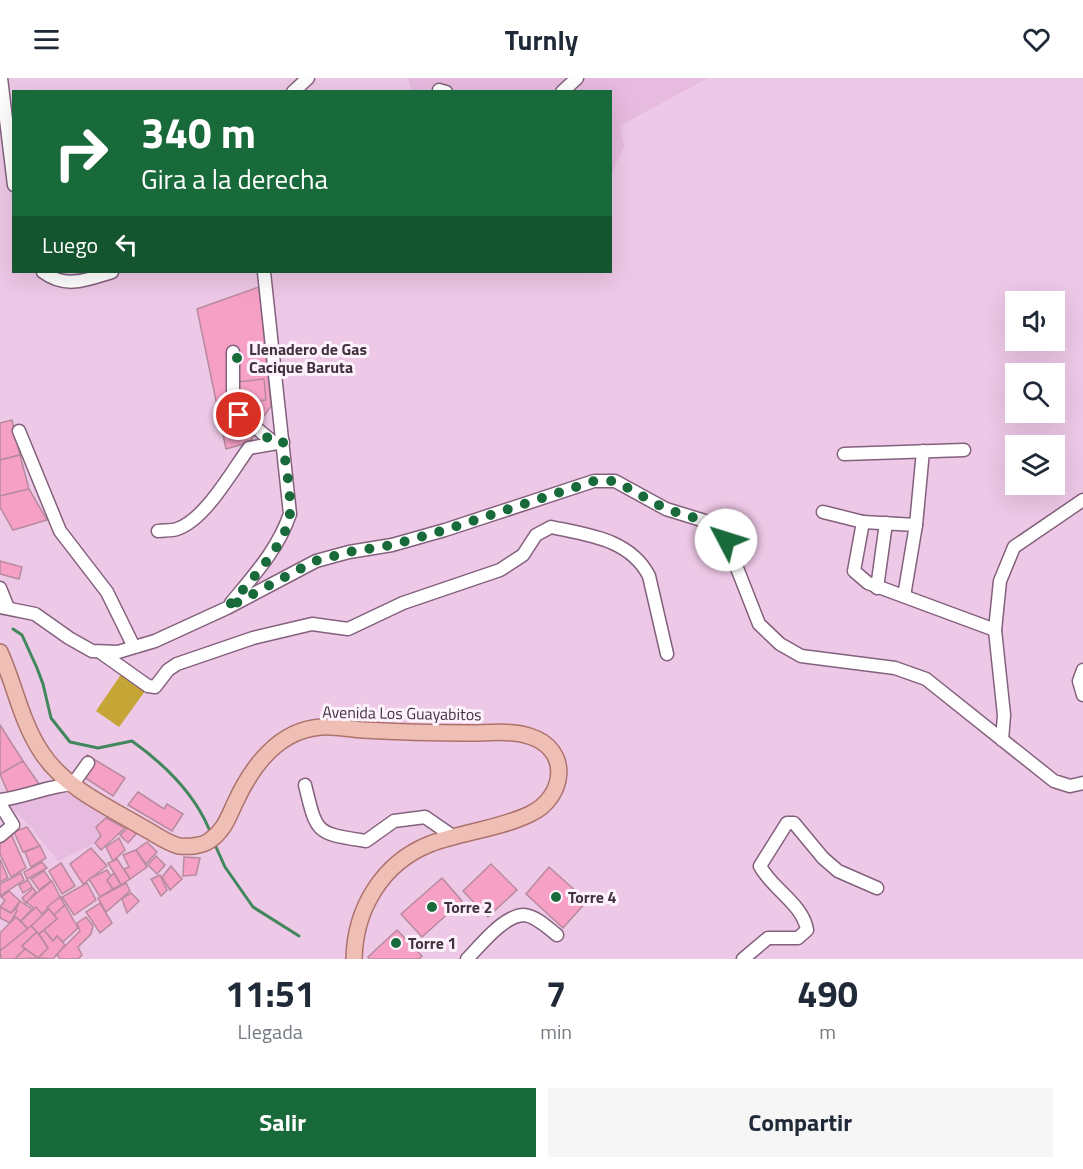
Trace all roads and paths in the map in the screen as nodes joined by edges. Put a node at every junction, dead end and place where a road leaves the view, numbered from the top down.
1 (1, 78) edge
2 (308, 78) edge
3 (577, 78) edge
4 (295, 90) edge
5 (564, 90) edge
6 (12, 169) edge
7 (44, 273) edge
8 (108, 273) edge
9 (264, 273) edge
10 (233, 352) dead end
11 (19, 431) dead end
12 (278, 442) junction
13 (964, 450) dead end
14 (923, 451) junction
15 (844, 454) dead end
16 (1083, 500) edge
17 (823, 512) dead end
18 (863, 522) junction
19 (886, 523) junction
20 (916, 525) junction
21 (158, 531) dead end
22 (0, 588) edge
23 (878, 588) junction
24 (904, 597) junction
25 (4, 608) edge
26 (227, 608) junction
27 (994, 630) junction
28 (134, 647) junction
29 (99, 651) junction
30 (0, 652) edge
31 (667, 654) dead end
32 (1083, 670) edge
33 (1083, 695) edge
34 (1002, 740) junction
35 (88, 763) dead end
36 (1083, 783) edge
37 (73, 784) junction
38 (305, 785) dead end
39 (0, 802) edge
40 (0, 836) edge
41 (454, 837) junction
42 (877, 888) dead end
43 (557, 934) dead end
44 (354, 959) edge
45 (467, 959) edge
46 (743, 959) edge

1 - 6 street
2 - 4 street
3 - 5 street
7 - 8 street
9 - 12 street
10 - 12 street
11 - 28 street
12 - 21 street
12 - 26 street
13 - 14 street
14 - 15 street
14 - 20 street
16 - 27 street
17 - 18 street
18 - 19 street
18 - 23 street
19 - 20 street
19 - 23 street
20 - 24 street
22 - 25 street
23 - 24 street
24 - 27 street
25 - 29 street
26 - 28 street
26 - 34 street
27 - 34 street
28 - 29 street
29 - 31 street
30 - 37 main road, Avenida Los Guayabitos
32 - 33 street
34 - 36 street
35 - 37 street
37 - 39 street
37 - 41 main road, Avenida Los Guayabitos
38 - 41 street
39 - 40 street
41 - 44 main road, Avenida Los Guayabitos
42 - 46 street
43 - 45 street

